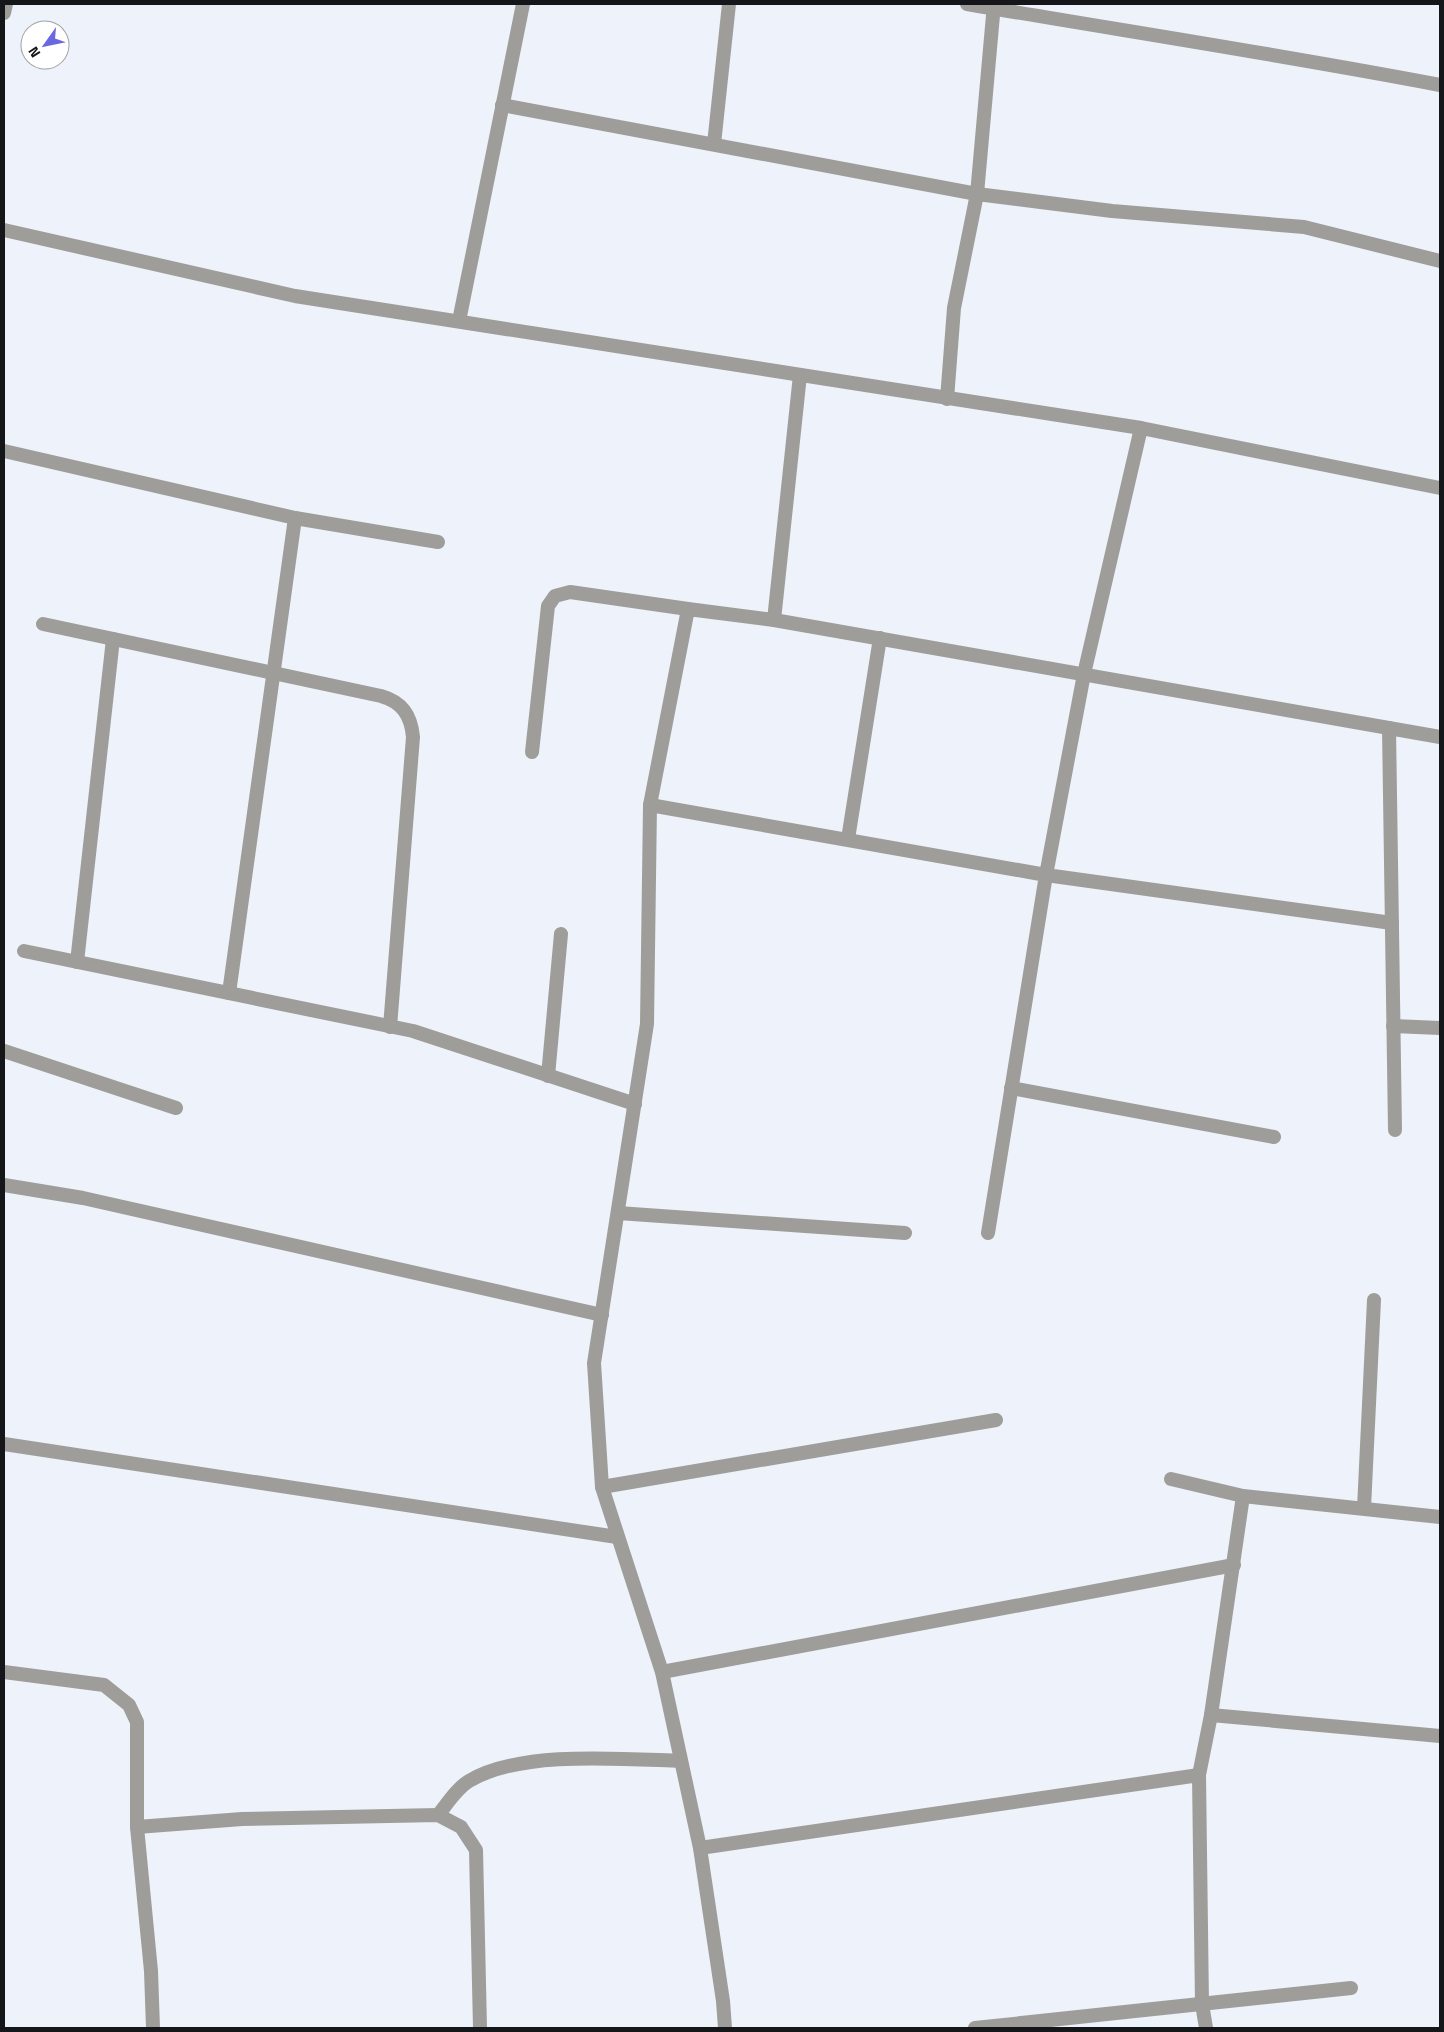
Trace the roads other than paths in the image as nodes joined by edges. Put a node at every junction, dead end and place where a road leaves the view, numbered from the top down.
1 (6, 4) edge
2 (523, 4) edge
3 (729, 4) edge
4 (967, 4) edge
5 (994, 6) edge
6 (4, 13) edge
7 (1440, 85) edge
8 (502, 105) junction
9 (714, 144) junction
10 (977, 194) junction
11 (4, 230) edge
12 (1440, 261) edge
13 (459, 321) junction
14 (800, 375) junction
15 (947, 399) junction
16 (1141, 428) junction
17 (4, 451) edge
18 (1440, 488) edge
19 (294, 518) junction
20 (438, 542) dead end
21 (688, 609) junction
22 (774, 620) junction
23 (43, 624) dead end
24 (880, 638) junction
25 (113, 639) junction
26 (274, 673) junction
27 (1084, 674) junction
28 (1389, 728) junction
29 (1440, 737) edge
30 (532, 752) dead end
31 (650, 805) junction
32 (848, 840) junction
33 (1046, 875) junction
34 (1392, 923) junction
35 (561, 934) dead end
36 (24, 951) dead end
37 (77, 962) junction
38 (229, 993) junction
39 (1394, 1026) junction
40 (390, 1027) junction
41 (1440, 1028) edge
42 (4, 1051) edge
43 (548, 1076) junction
44 (1011, 1088) junction
45 (635, 1104) junction
46 (176, 1108) dead end
47 (1395, 1130) dead end
48 (1274, 1137) dead end
49 (4, 1186) edge
50 (618, 1213) junction
51 (905, 1233) dead end
52 (988, 1233) dead end
53 (1374, 1300) dead end
54 (602, 1315) junction
55 (996, 1420) dead end
56 (4, 1444) edge
57 (1171, 1479) dead end
58 (602, 1488) junction
59 (1243, 1496) junction
60 (1364, 1508) junction
61 (1440, 1517) edge
62 (617, 1537) junction
63 (1234, 1565) junction
64 (4, 1672) edge
65 (662, 1672) junction
66 (1211, 1716) junction
67 (1440, 1736) edge
68 (682, 1761) junction
69 (1199, 1775) junction
70 (438, 1815) junction
71 (137, 1827) junction
72 (700, 1848) junction
73 (1351, 1988) dead end
74 (1202, 2004) junction
75 (153, 2028) edge
76 (480, 2028) edge
77 (725, 2028) edge
78 (975, 2028) edge
79 (1206, 2028) edge

1 - 6 street
2 - 8 street
3 - 9 street
4 - 5 street
5 - 7 street
5 - 10 street
8 - 9 street
8 - 13 street
9 - 10 street
10 - 12 street
10 - 15 street
11 - 13 street
13 - 14 street
14 - 15 street
14 - 22 street
15 - 16 street
16 - 18 street
16 - 27 street
17 - 19 street
19 - 20 street
19 - 26 street
21 - 22 street
21 - 30 street
21 - 31 street
22 - 24 street
23 - 25 street
24 - 27 street
24 - 32 street
25 - 26 street
25 - 37 street
26 - 38 street
26 - 40 street
27 - 28 street
27 - 33 street
28 - 29 street
28 - 34 street
31 - 32 street
31 - 45 street
32 - 33 street
33 - 34 street
33 - 44 street
34 - 39 street
35 - 43 street
36 - 37 street
37 - 38 street
38 - 40 street
39 - 41 street
39 - 47 street
40 - 43 street
42 - 46 street
43 - 45 street
44 - 48 street
44 - 52 street
45 - 50 street
49 - 54 street
50 - 51 street
50 - 54 street
53 - 60 street
54 - 58 street
55 - 58 street
56 - 62 street
57 - 59 street
58 - 62 street
59 - 60 street
59 - 63 street
60 - 61 street
62 - 65 street
63 - 65 street
63 - 66 street
64 - 71 street
65 - 68 street
66 - 67 street
66 - 69 street
68 - 70 street
68 - 72 street
69 - 72 street
69 - 74 street
70 - 71 street
70 - 76 street
71 - 75 street
72 - 77 street
73 - 74 street
74 - 78 street
74 - 79 street

